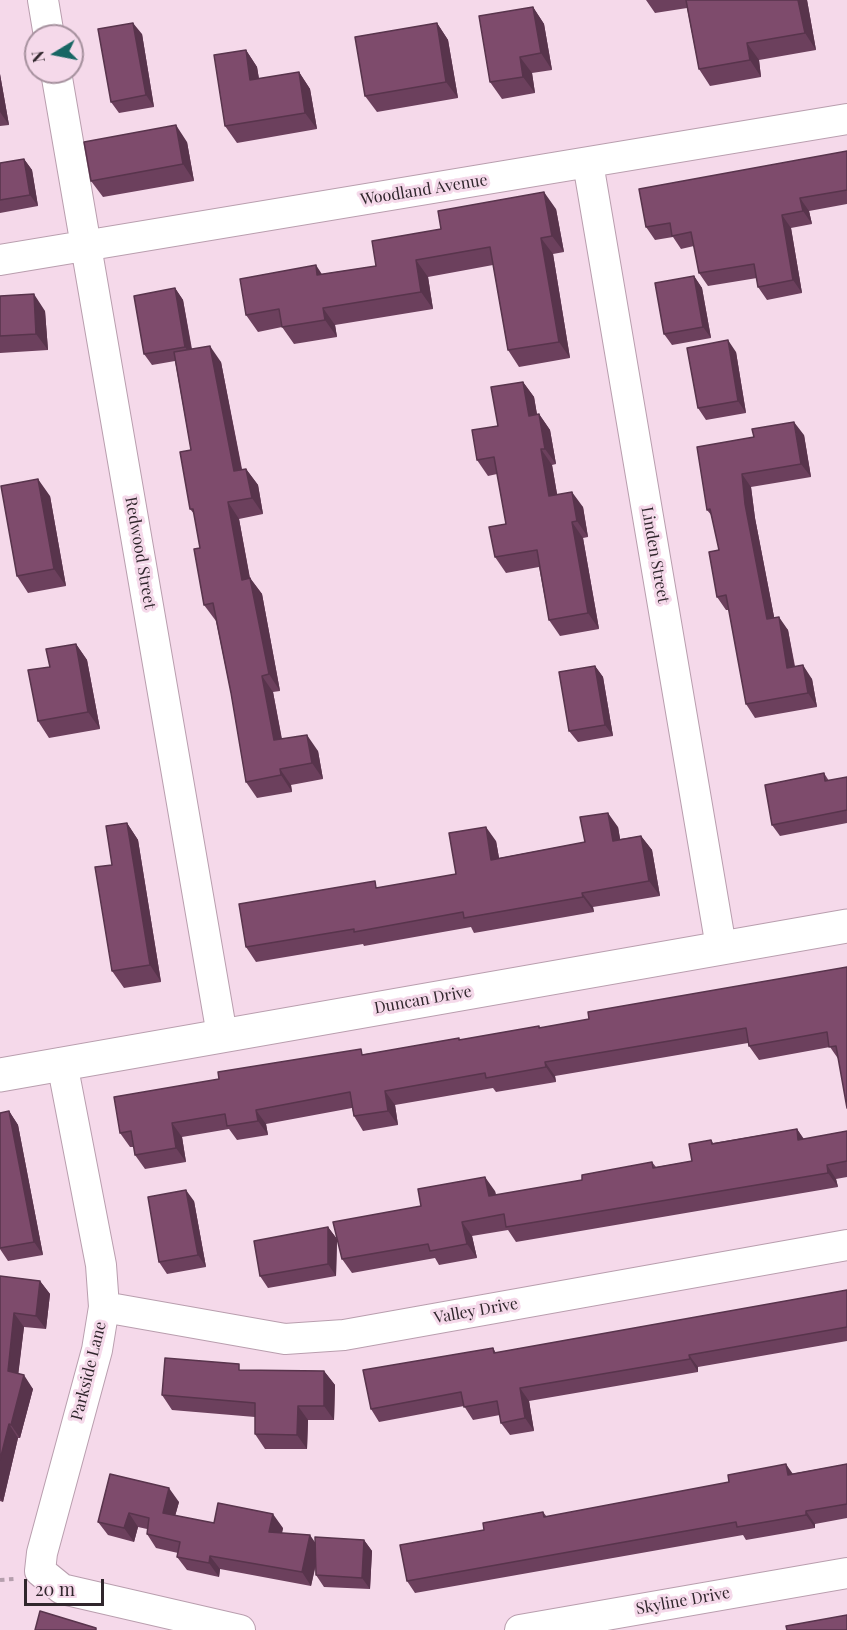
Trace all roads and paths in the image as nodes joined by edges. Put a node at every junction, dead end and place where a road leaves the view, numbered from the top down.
1 (42, 0) edge
2 (47, 24) edge
3 (58, 84) edge
4 (847, 119) edge
5 (588, 163) junction
6 (87, 246) junction
7 (0, 260) edge
8 (847, 926) edge
9 (721, 947) junction
10 (222, 1035) junction
11 (62, 1063) junction
12 (0, 1075) edge
13 (847, 1245) edge
14 (104, 1307) junction
15 (847, 1573) edge
16 (240, 1630) edge
17 (520, 1630) edge

1 - 2 street
3 - 6 street, Redwood Street
4 - 5 street, Woodland Avenue
5 - 6 street, Woodland Avenue
5 - 9 street, Linden Street
6 - 7 street, Woodland Avenue
6 - 10 street, Redwood Street
8 - 9 street, Duncan Drive
9 - 10 street, Duncan Drive
10 - 11 street, Duncan Drive
11 - 12 street, Duncan Drive
11 - 14 street, Parkside Lane
13 - 14 street, Valley Drive
14 - 16 street, Parkside Lane
15 - 17 street, Skyline Drive

